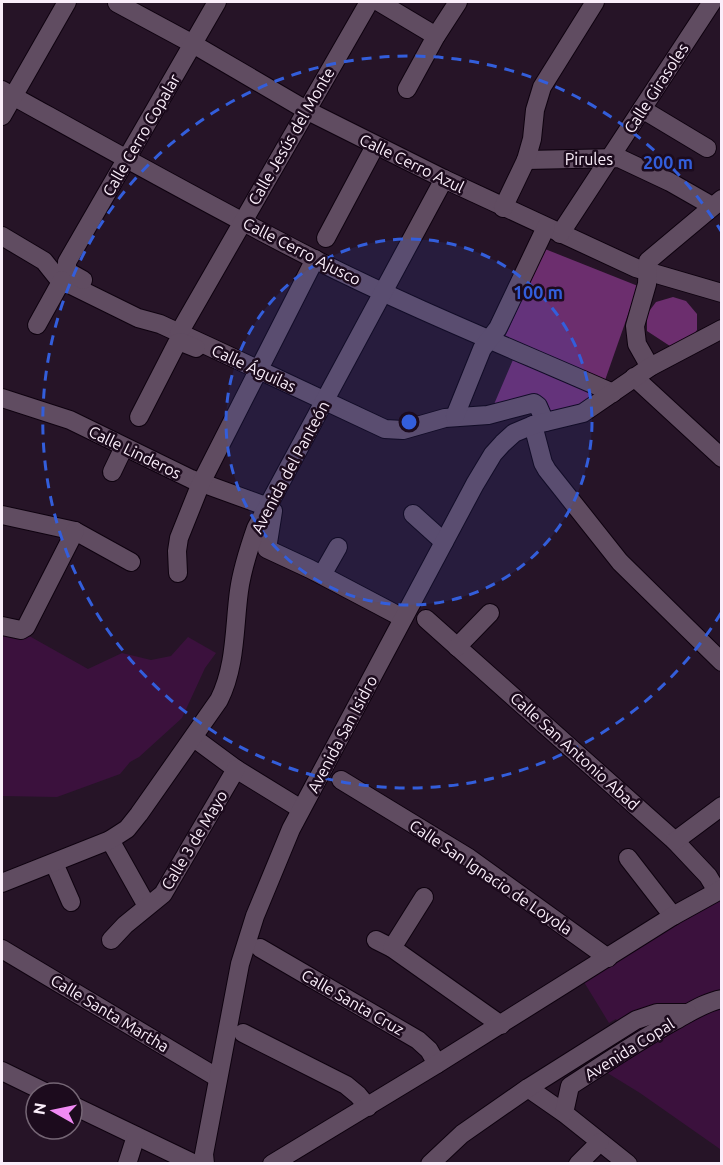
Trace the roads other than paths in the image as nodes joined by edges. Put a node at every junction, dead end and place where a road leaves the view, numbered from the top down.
1 (67, 2) edge
2 (217, 2) edge
3 (369, 2) edge
4 (379, 2) edge
5 (458, 2) edge
6 (595, 2) edge
7 (712, 2) edge
8 (117, 3) dead end
9 (436, 36) junction
10 (193, 44) junction
11 (407, 89) dead end
12 (7, 93) edge
13 (642, 109) junction
14 (306, 110) junction
15 (2, 116) edge
16 (375, 146) junction
17 (707, 148) dead end
18 (612, 157) junction
19 (526, 160) junction
20 (127, 161) junction
21 (444, 179) junction
22 (717, 202) edge
23 (503, 208) junction
24 (242, 221) junction
25 (553, 231) junction
26 (2, 236) edge
27 (326, 238) dead end
28 (315, 259) junction
29 (647, 272) junction
30 (64, 274) junction
31 (383, 292) junction
32 (722, 293) edge
33 (36, 324) dead end
34 (722, 329) edge
35 (179, 333) junction
36 (486, 344) junction
37 (227, 355) junction
38 (650, 367) junction
39 (258, 370) junction
40 (634, 377) junction
41 (613, 393) junction
42 (2, 398) edge
43 (325, 402) junction
44 (455, 416) junction
45 (139, 417) dead end
46 (539, 424) junction
47 (124, 447) junction
48 (722, 458) edge
49 (112, 472) dead end
50 (201, 483) junction
51 (268, 507) junction
52 (413, 513) dead end
53 (2, 515) edge
54 (75, 531) junction
55 (444, 542) junction
56 (338, 547) dead end
57 (131, 562) dead end
58 (178, 573) dead end
59 (322, 575) junction
60 (490, 613) dead end
61 (404, 618) junction
62 (426, 619) dead end
63 (2, 626) edge
64 (457, 647) junction
65 (722, 662) edge
66 (194, 738) junction
67 (236, 769) junction
68 (341, 780) dead end
69 (722, 806) edge
70 (301, 809) junction
71 (110, 840) junction
72 (675, 841) junction
73 (628, 858) dead end
74 (54, 863) junction
75 (2, 883) edge
76 (719, 890) edge
77 (424, 897) dead end
78 (71, 902) dead end
79 (147, 906) junction
80 (674, 916) junction
81 (111, 940) dead end
82 (260, 948) dead end
83 (2, 949) edge
84 (608, 958) junction
85 (722, 999) edge
86 (688, 1013) junction
87 (501, 1025) junction
88 (243, 1033) dead end
89 (612, 1035) junction
90 (624, 1051) junction
91 (437, 1064) junction
92 (557, 1070) junction
93 (2, 1071) edge
94 (218, 1078) junction
95 (24, 1082) edge
96 (570, 1086) junction
97 (528, 1088) junction
98 (368, 1107) junction
99 (84, 1111) edge
100 (564, 1113) junction
101 (136, 1136) junction
102 (600, 1142) junction
103 (127, 1164) edge
104 (195, 1164) edge
105 (205, 1164) edge
106 (272, 1164) edge
107 (430, 1164) edge
108 (578, 1164) edge
109 (628, 1164) edge

1 - 12 street
2 - 10 street, Calle Cerro Copalar
3 - 14 street, Calle Jesús del Monte
4 - 9 street
5 - 9 street
6 - 19 street
7 - 13 street, Calle Girasoles
8 - 10 street, Calle Cerro Azul
9 - 11 street
10 - 14 street, Calle Cerro Azul
10 - 20 street, Calle Cerro Copalar
12 - 15 street
12 - 20 street, Calle Cerro Ajusco
13 - 17 street
13 - 18 street, Calle Girasoles
14 - 16 street, Calle Cerro Azul
14 - 24 street, Calle Jesús del Monte
16 - 21 street, Calle Cerro Azul
16 - 27 street
18 - 19 street, Pirules
18 - 22 street, Pirules
18 - 25 street, Calle Girasoles
19 - 23 street
20 - 24 street, Calle Cerro Ajusco
20 - 30 street, Calle Cerro Copalar
21 - 23 street, Calle Cerro Azul
21 - 31 street, Avenida del Panteón
22 - 29 street
23 - 25 street, Calle Cerro Azul
24 - 28 street, Calle Cerro Ajusco
24 - 35 street, Calle Jesús del Monte
25 - 29 street, Calle Cerro Azul
25 - 36 street, Calle Girasoles
26 - 30 street, Calle Águilas
28 - 31 street, Calle Cerro Ajusco
28 - 39 street
29 - 32 street, Calle Cerro Azul
29 - 38 street
30 - 33 street, Calle Cerro Copalar
30 - 35 street, Calle Águilas
31 - 36 street, Calle Cerro Ajusco
31 - 43 street, Avenida del Panteón
34 - 38 street, Avenida San Isidro
35 - 37 street, Calle Águilas
36 - 41 street, Calle Cerro Ajusco
36 - 44 street, Calle Girasoles
37 - 39 street, Calle Águilas
37 - 45 street
38 - 40 street, Avenida San Isidro
39 - 43 street, Calle Águilas
39 - 50 street
40 - 41 street, Avenida San Isidro
40 - 48 street
41 - 46 street, Avenida San Isidro
42 - 47 street, Calle Linderos
43 - 44 street, Calle Águilas
43 - 51 street, Avenida del Panteón
44 - 46 street, Calle Águilas
46 - 55 street, Avenida San Isidro
46 - 65 street
47 - 49 street
47 - 50 street, Calle Linderos
50 - 51 street, Calle Linderos
50 - 58 street
51 - 59 street
51 - 66 street, Avenida del Panteón
52 - 55 street
53 - 54 street
54 - 57 street
54 - 63 street
55 - 61 street, Avenida San Isidro
56 - 59 street
59 - 61 street
60 - 64 street
61 - 70 street, Avenida San Isidro
62 - 64 street, Calle San Antonio Abad
64 - 72 street, Calle San Antonio Abad
66 - 67 street
66 - 71 street, Avenida del Panteón
67 - 70 street
67 - 79 street, Calle 3 de Mayo
68 - 84 street, Calle San Ignacio de Loyola
69 - 72 street
70 - 94 street, Avenida San Isidro
71 - 74 street, Avenida del Panteón
71 - 79 street
72 - 76 street, Calle San Antonio Abad
73 - 80 street
74 - 75 street, Avenida del Panteón
74 - 78 street
76 - 80 street
77 - 87 street
79 - 81 street, Calle 3 de Mayo
80 - 84 street
82 - 91 street, Calle Santa Cruz
83 - 94 street, Calle Santa Martha
84 - 87 street
85 - 86 street, Avenida Copal
86 - 89 street, Avenida Copal
86 - 90 street, Avenida Copal
87 - 91 street
88 - 98 street
89 - 90 street
89 - 92 street, Avenida Copal
90 - 96 street, Avenida Copal
91 - 98 street
92 - 96 street, Avenida Copal
92 - 97 street, Avenida Copal
93 - 95 street
94 - 105 street, Avenida San Isidro
96 - 100 street, Avenida Copal
97 - 100 street
97 - 107 street, Avenida Copal
98 - 106 street
99 - 101 street
100 - 102 street
101 - 103 street
101 - 104 street
102 - 108 street
102 - 109 street

